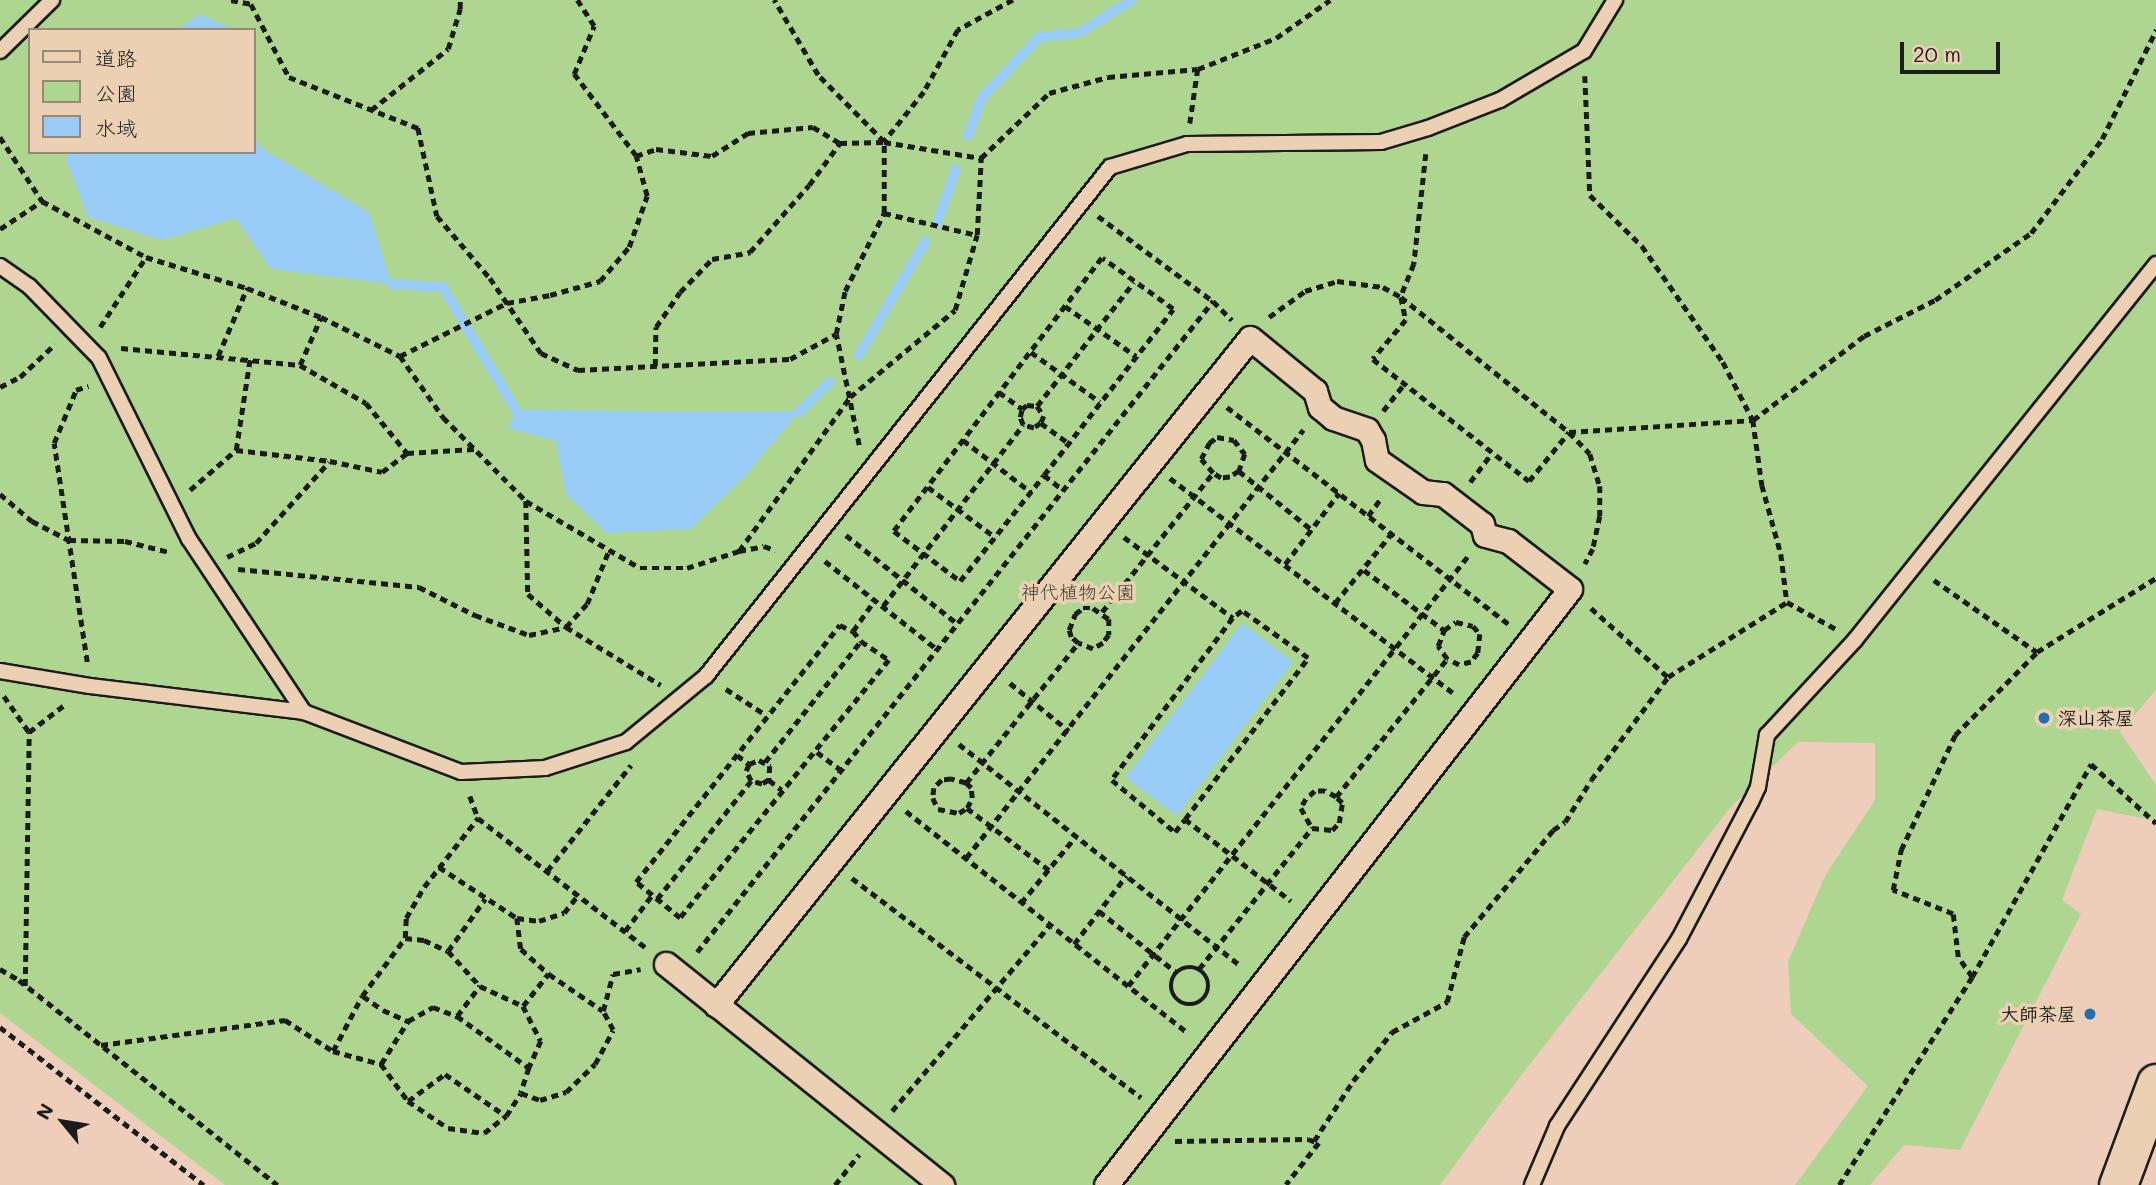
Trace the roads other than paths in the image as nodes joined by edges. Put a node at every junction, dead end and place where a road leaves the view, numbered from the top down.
1 (52, 0) edge
2 (1615, 0) edge
3 (0, 51) edge
4 (2156, 264) edge
5 (0, 266) edge
6 (0, 671) edge
7 (304, 712) junction
8 (673, 970) road end
9 (716, 1004) junction
10 (2156, 1083) edge
11 (942, 1185) edge
12 (1106, 1185) edge
13 (1532, 1185) edge
14 (2118, 1185) edge

1 - 3 lane
2 - 7 lane
4 - 13 lane
5 - 7 lane
6 - 7 lane
8 - 9 street
9 - 11 street
9 - 12 street
10 - 14 street

